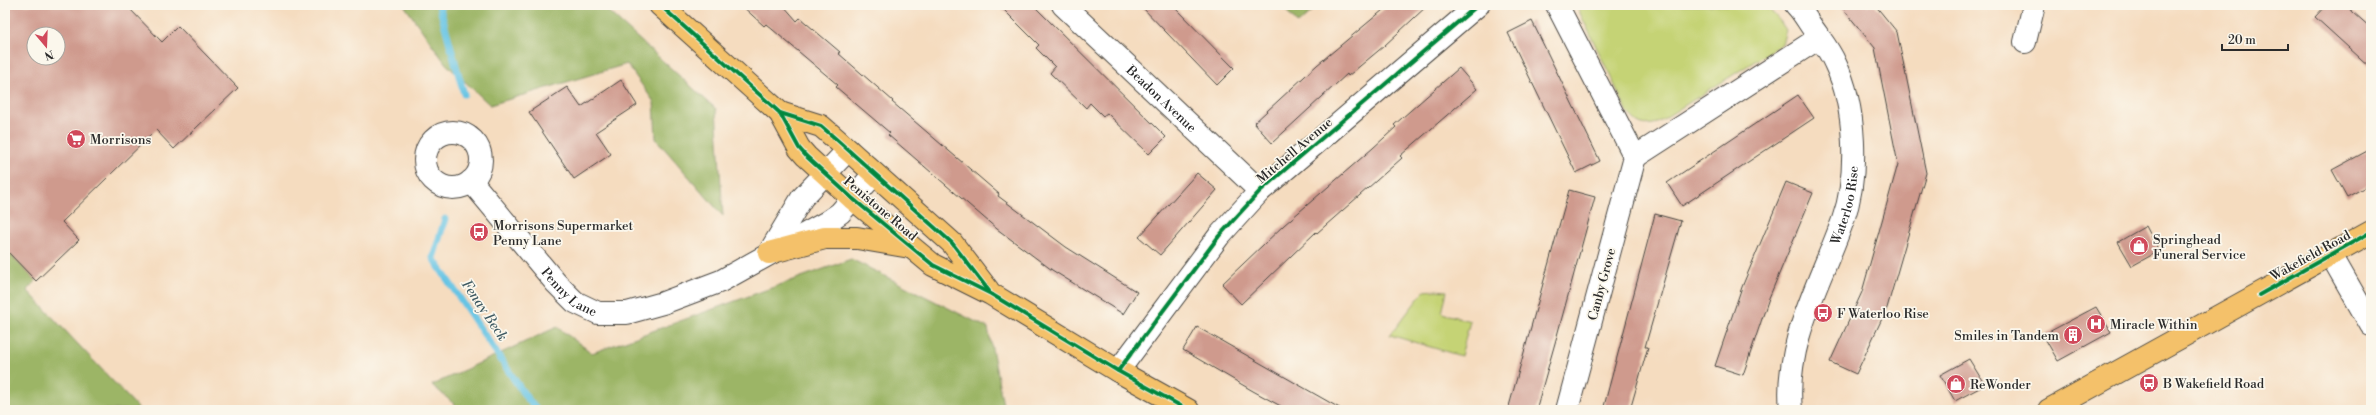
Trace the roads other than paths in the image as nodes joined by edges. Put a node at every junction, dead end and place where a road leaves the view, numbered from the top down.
1 (660, 5) edge
2 (1063, 5) edge
3 (1478, 5) edge
4 (1557, 5) edge
5 (1796, 5) edge
6 (2034, 5) edge
7 (1820, 38) junction
8 (2025, 42) dead end
9 (780, 113) junction
10 (848, 150) junction
11 (1635, 157) junction
12 (825, 173) junction
13 (874, 174) junction
14 (471, 181) dead end
15 (1260, 191) junction
16 (852, 198) junction
17 (2371, 232) edge
18 (911, 247) junction
19 (769, 253) junction
20 (2331, 255) junction
21 (991, 294) junction
22 (2371, 325) edge
23 (1118, 371) junction
24 (1188, 410) edge
25 (1567, 410) edge
26 (1790, 410) edge
27 (2049, 410) edge

1 - 9 highway, Penistone Road
2 - 15 street, Beadon Avenue
3 - 15 street, Mitchell Avenue
4 - 11 street
5 - 7 street, Waterloo Rise
6 - 8 street
7 - 11 street
7 - 26 street, Waterloo Rise
9 - 10 highway, Penistone Road
9 - 12 highway, Penistone Road
10 - 12 street
10 - 13 highway, Penistone Road
11 - 25 street, Canby Grove
12 - 16 highway, Penistone Road
12 - 19 street
13 - 16 street, Penny Lane
13 - 21 highway, Penistone Road
14 - 19 street, Penny Lane
15 - 23 street, Mitchell Avenue
16 - 18 highway, Penistone Road
16 - 19 street, Penny Lane
17 - 20 highway, Wakefield Road
18 - 19 highway
18 - 21 highway, Penistone Road
20 - 22 street
20 - 27 highway, Wakefield Road
21 - 23 highway, Penistone Road
23 - 24 highway, Penistone Road

